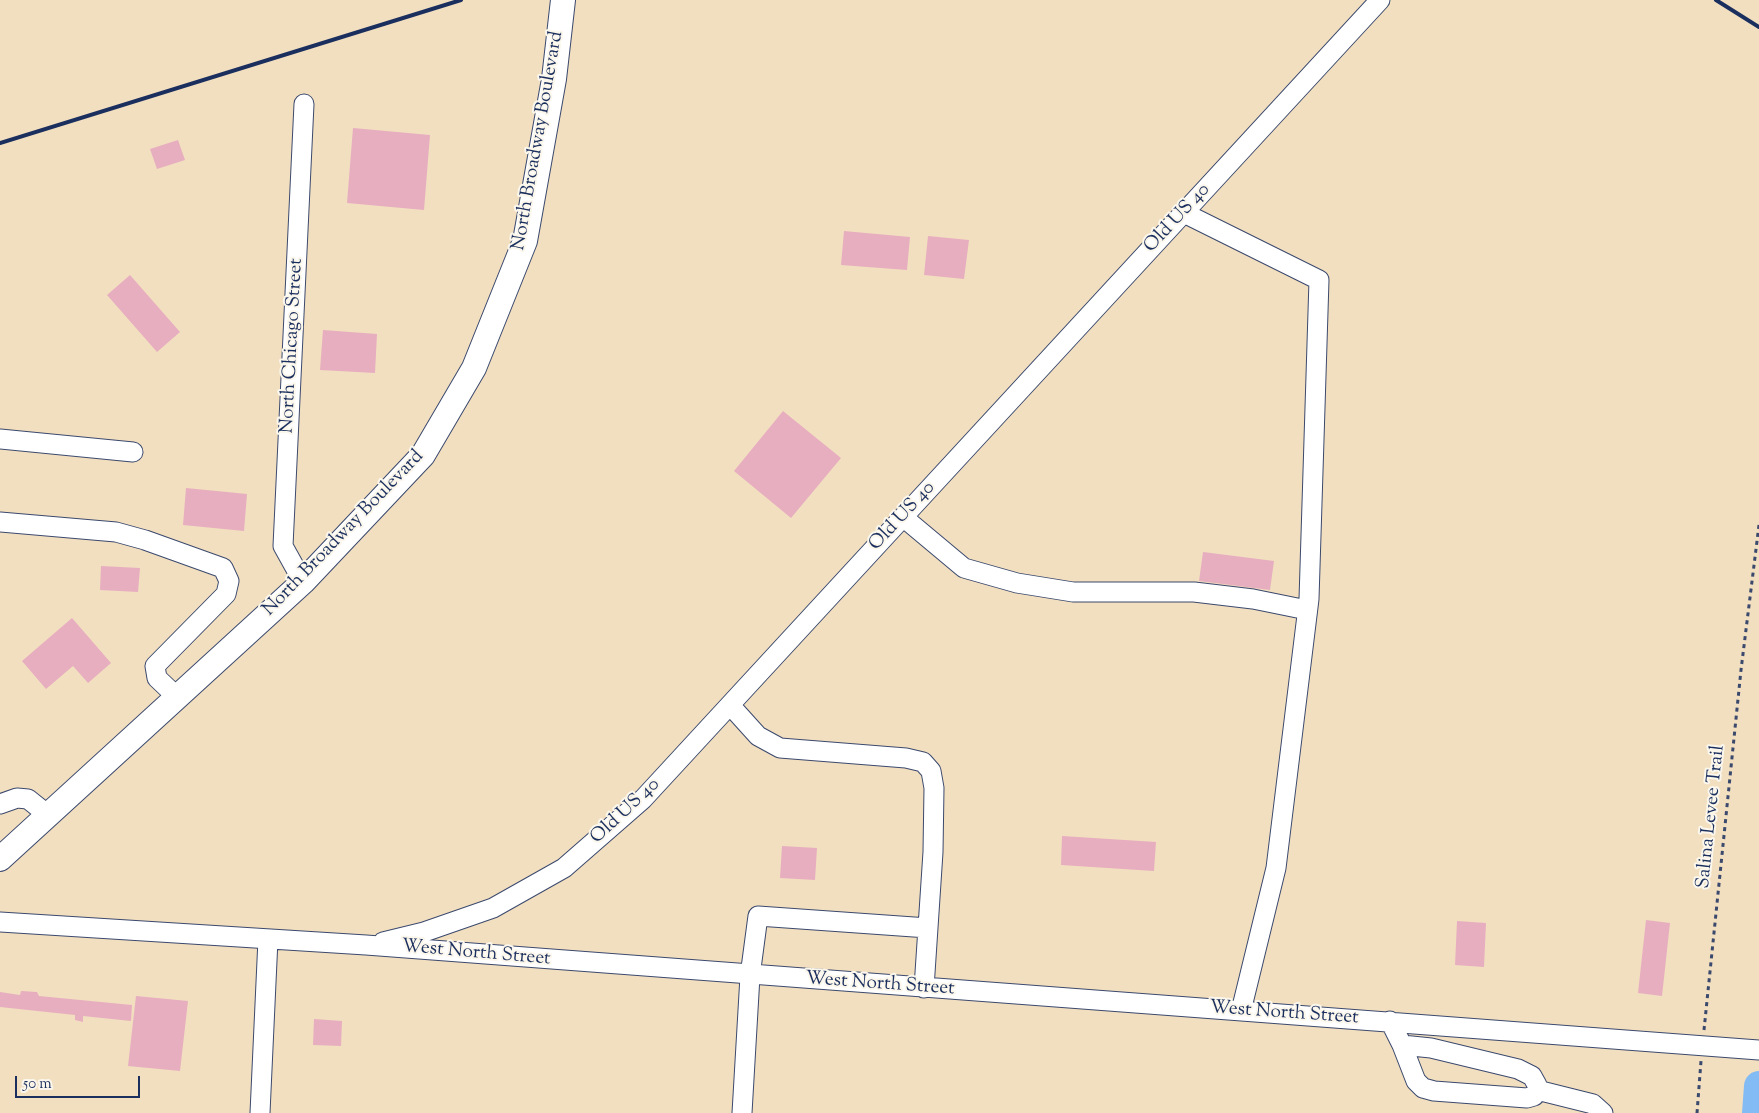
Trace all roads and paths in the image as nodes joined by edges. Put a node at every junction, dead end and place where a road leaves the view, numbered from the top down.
1 (563, 0) edge
2 (1380, 0) edge
3 (304, 104) dead end
4 (1184, 213) junction
5 (0, 439) edge
6 (133, 452) dead end
7 (903, 517) junction
8 (1, 524) edge
9 (1759, 525) edge
10 (303, 582) junction
11 (1308, 610) junction
12 (177, 697) junction
13 (730, 705) junction
14 (0, 804) edge
15 (48, 814) junction
16 (0, 859) edge
17 (0, 922) edge
18 (928, 928) junction
19 (268, 939) junction
20 (366, 945) junction
21 (750, 976) junction
22 (924, 988) junction
23 (1241, 1011) junction
24 (1390, 1022) junction
25 (1402, 1045) junction
26 (1703, 1046) junction
27 (1750, 1050) edge
28 (1537, 1090) junction
29 (260, 1113) edge
30 (742, 1113) edge
31 (1603, 1113) edge
32 (1697, 1113) edge

1 - 10 main road, North Broadway Boulevard
2 - 4 street, Old US 40
3 - 10 street, North Chicago Street
4 - 7 street, Old US 40
4 - 11 street
5 - 6 street
7 - 11 street
7 - 13 street, Old US 40
8 - 12 street
9 - 26 path, Salina Levee Trail
10 - 12 main road, North Broadway Boulevard
11 - 23 street
12 - 15 main road, North Broadway Boulevard
13 - 18 street
13 - 20 street, Old US 40
14 - 15 street
15 - 16 main road, North Broadway Boulevard
17 - 19 street, West North Street
18 - 21 street
18 - 22 street
19 - 20 street, West North Street
19 - 29 street
20 - 21 street, West North Street
21 - 22 street, West North Street
21 - 30 street
22 - 23 street, West North Street
23 - 24 street, West North Street
24 - 25 street
24 - 26 street, West North Street
25 - 28 street
25 - 28 street
26 - 27 street, West North Street
26 - 32 path, Salina Levee Trail
28 - 31 street

